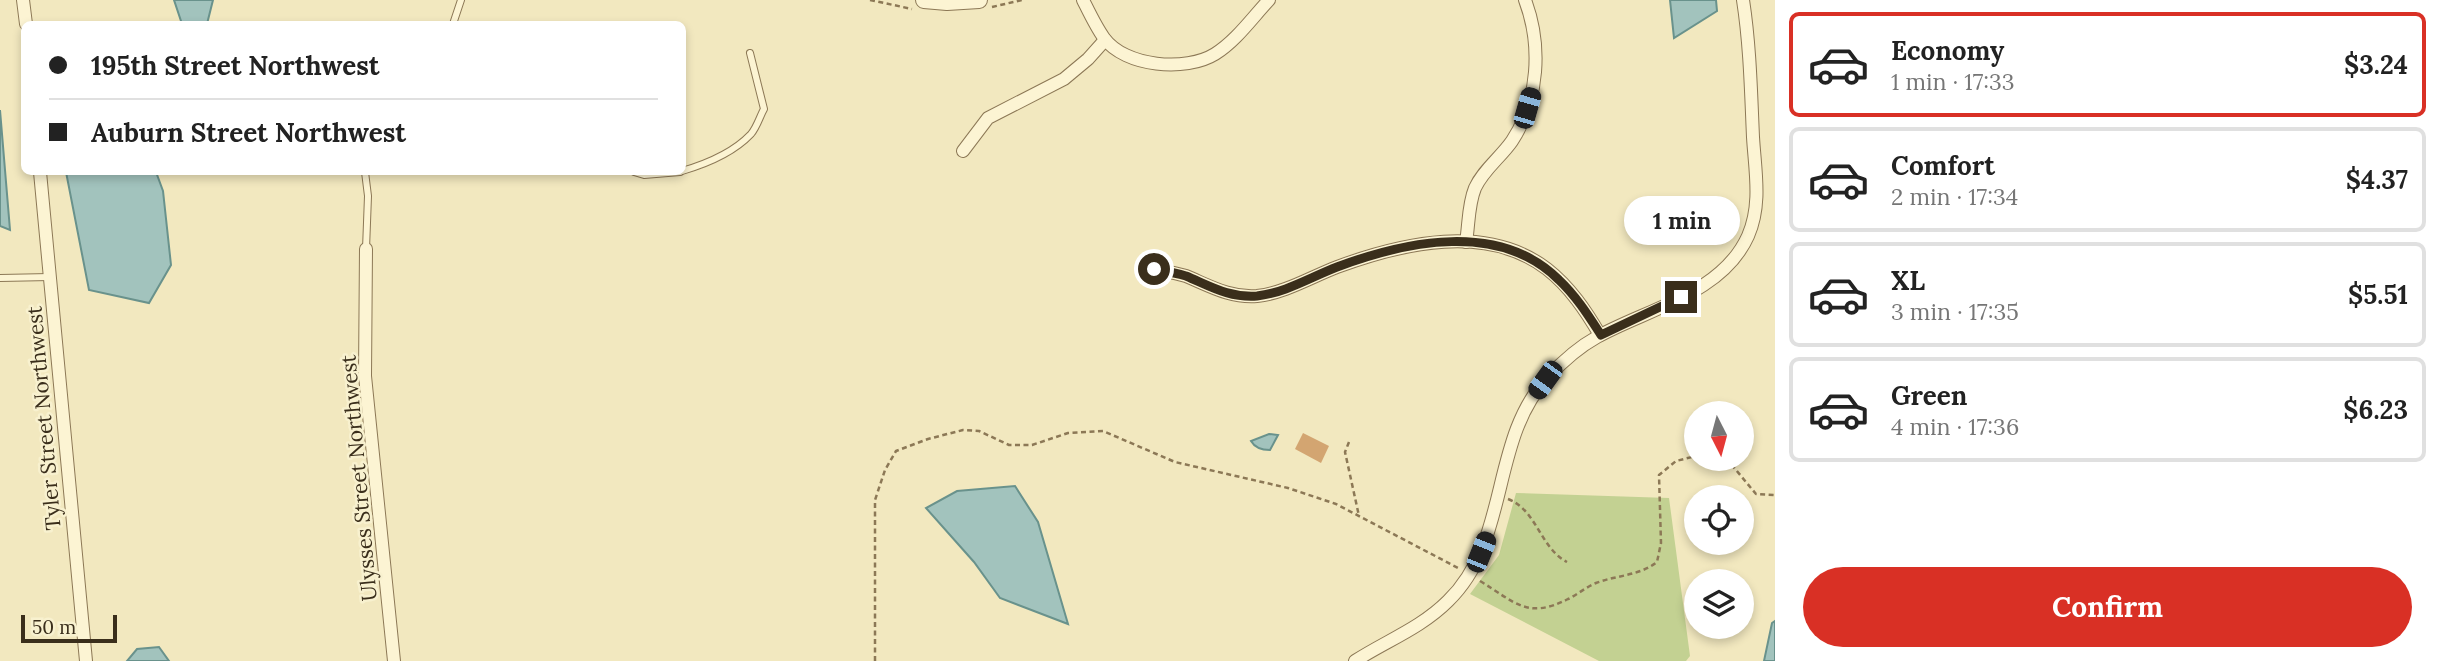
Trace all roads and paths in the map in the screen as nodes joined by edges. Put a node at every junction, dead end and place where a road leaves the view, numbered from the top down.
1 (23, 0) edge
2 (461, 0) edge
3 (924, 0) edge
4 (979, 0) edge
5 (1083, 0) edge
6 (1269, 0) edge
7 (1525, 0) edge
8 (1743, 0) edge
9 (26, 21) edge
10 (454, 21) edge
11 (1105, 40) junction
12 (750, 53) dead end
13 (963, 151) dead end
14 (686, 169) edge
15 (40, 175) edge
16 (365, 175) edge
17 (1466, 242) junction
18 (366, 249) joint
19 (1154, 269) dead end
20 (50, 277) junction
21 (0, 278) edge
22 (1601, 335) junction
23 (1349, 442) dead end
24 (1684, 459) edge
25 (1737, 471) edge
26 (1498, 495) junction
27 (1775, 495) edge
28 (1359, 516) junction
29 (1567, 562) dead end
30 (1463, 570) dead end
31 (1479, 581) dead end
32 (86, 661) edge
33 (394, 661) edge
34 (876, 661) edge
35 (1354, 661) edge

1 - 9 street
2 - 10 lane
3 - 4 street
5 - 11 street
6 - 11 street
7 - 17 street
8 - 22 street
11 - 13 street
12 - 14 lane
15 - 20 street, Tyler Street Northwest
16 - 18 lane
17 - 19 street
17 - 22 street
18 - 33 street, Ulysses Street Northwest
20 - 21 lane
20 - 32 street, Tyler Street Northwest
22 - 26 street
23 - 28 path
24 - 31 path
25 - 27 path
26 - 29 path
26 - 35 street
28 - 30 path
28 - 34 path

